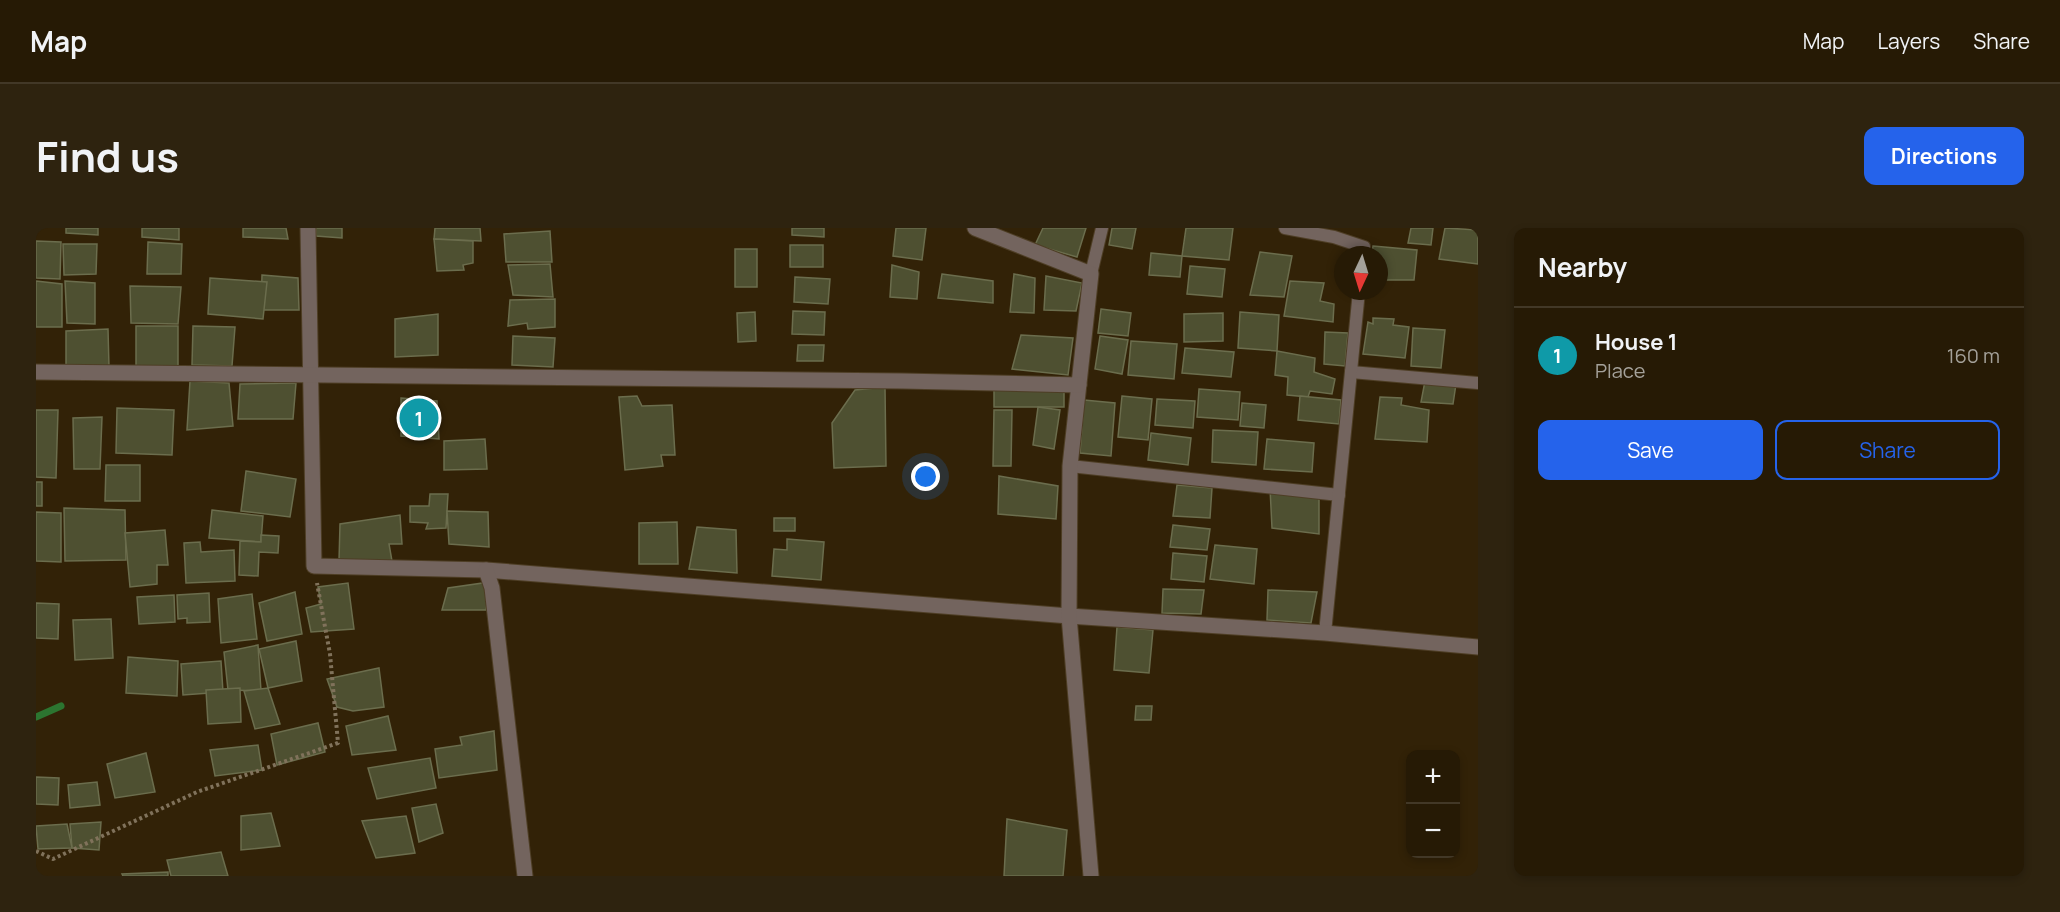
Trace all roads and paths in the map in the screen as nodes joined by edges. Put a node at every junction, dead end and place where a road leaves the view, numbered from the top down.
1 (308, 228) edge
2 (975, 228) edge
3 (1102, 228) edge
4 (1285, 228) edge
5 (1361, 246) edge
6 (1091, 274) junction
7 (1358, 300) edge
8 (36, 372) edge
9 (1351, 372) junction
10 (311, 374) junction
11 (1478, 383) edge
12 (1079, 385) junction
13 (1070, 466) junction
14 (1339, 495) junction
15 (314, 566) junction
16 (486, 570) junction
17 (1069, 616) junction
18 (1325, 633) junction
19 (1478, 647) edge
20 (36, 851) edge
21 (525, 876) edge
22 (1091, 876) edge

1 - 10 street
2 - 6 street
3 - 6 lane
4 - 5 lane
6 - 12 street
7 - 9 lane
8 - 10 street
9 - 11 lane
9 - 14 lane
10 - 12 street
10 - 15 street
12 - 13 street
13 - 14 lane
13 - 17 street
14 - 18 lane
15 - 16 street
15 - 20 path
16 - 17 street
16 - 21 street
17 - 18 street
17 - 22 street
18 - 19 street

